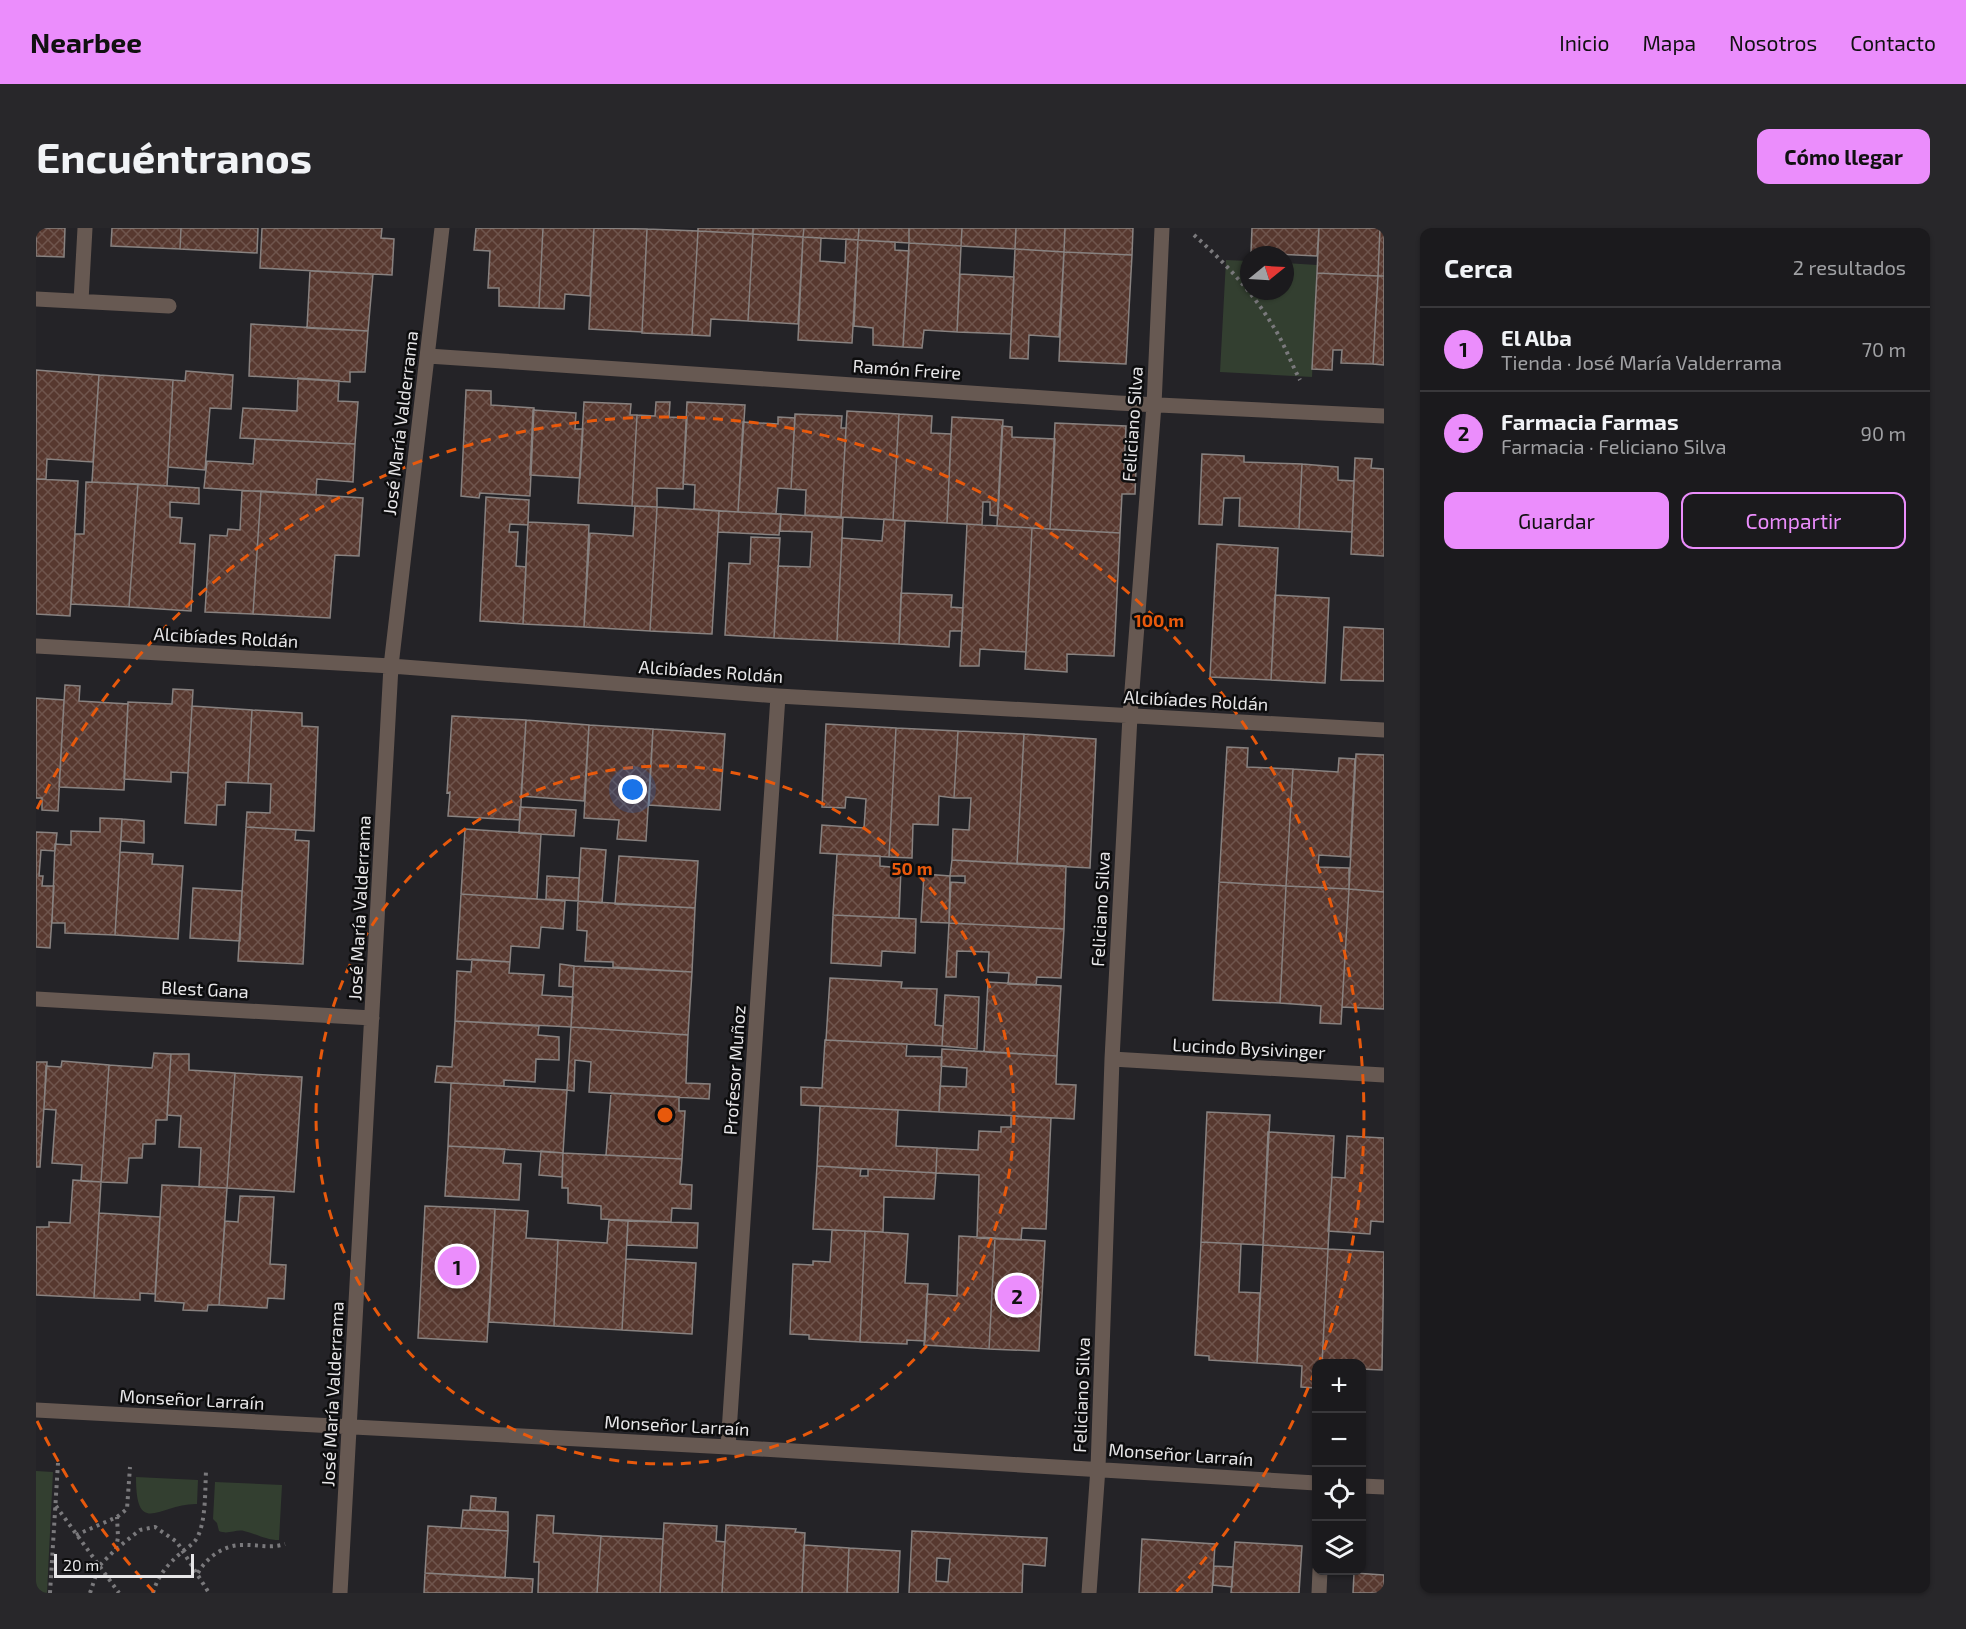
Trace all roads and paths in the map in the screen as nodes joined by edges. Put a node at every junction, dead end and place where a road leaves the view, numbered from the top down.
1 (85, 228) edge
2 (442, 228) edge
3 (1162, 228) edge
4 (1186, 228) edge
5 (36, 299) edge
6 (81, 301) junction
7 (170, 306) dead end
8 (428, 356) junction
9 (1154, 405) junction
10 (1317, 413) junction
11 (1384, 416) edge
12 (36, 646) edge
13 (391, 666) junction
14 (778, 696) junction
15 (1130, 716) junction
16 (1384, 730) edge
17 (36, 999) edge
18 (372, 1018) junction
19 (1112, 1059) junction
20 (1384, 1075) edge
21 (36, 1410) edge
22 (350, 1426) junction
23 (728, 1447) junction
24 (58, 1463) dead end
25 (130, 1467) dead end
26 (1098, 1468) junction
27 (206, 1471) dead end
28 (1312, 1483) edge
29 (1366, 1486) edge
30 (1384, 1487) edge
31 (56, 1506) junction
32 (117, 1517) junction
33 (76, 1535) junction
34 (285, 1544) dead end
35 (116, 1549) junction
36 (183, 1551) junction
37 (99, 1566) junction
38 (198, 1574) junction
39 (1320, 1575) edge
40 (50, 1593) edge
41 (90, 1593) edge
42 (119, 1593) edge
43 (153, 1593) edge
44 (209, 1593) edge
45 (340, 1593) edge
46 (1089, 1593) edge
47 (1319, 1593) edge

1 - 6 street
2 - 8 street, José María Valderrama
3 - 9 street, Feliciano Silva
4 - 10 path
5 - 6 street
6 - 7 street
8 - 9 street, Ramón Freire
8 - 13 street, José María Valderrama
9 - 10 street, Ramón Freire
9 - 15 street, Feliciano Silva
10 - 11 street, Ramón Freire
12 - 13 street, Alcibíades Roldán
13 - 14 street, Alcibíades Roldán
13 - 18 street, José María Valderrama
14 - 15 street, Alcibíades Roldán
14 - 23 street, Profesor Muñoz
15 - 16 street, Alcibíades Roldán
15 - 19 street, Feliciano Silva
17 - 18 street, Blest Gana
18 - 22 street, José María Valderrama
19 - 20 street, Lucindo Bysivinger
19 - 26 street, Feliciano Silva
21 - 22 street, Monseñor Larraín
22 - 23 street, Monseñor Larraín
22 - 45 street, José María Valderrama
23 - 26 street, Monseñor Larraín
24 - 31 path
25 - 32 path
26 - 28 street, Monseñor Larraín
26 - 46 street, Feliciano Silva
27 - 36 path
29 - 30 street
31 - 33 path
31 - 40 path
32 - 33 path
32 - 35 path
33 - 37 path
34 - 38 path
35 - 36 path
35 - 37 path
36 - 38 path
36 - 43 path
37 - 41 path
37 - 42 path
38 - 44 path
39 - 47 street

